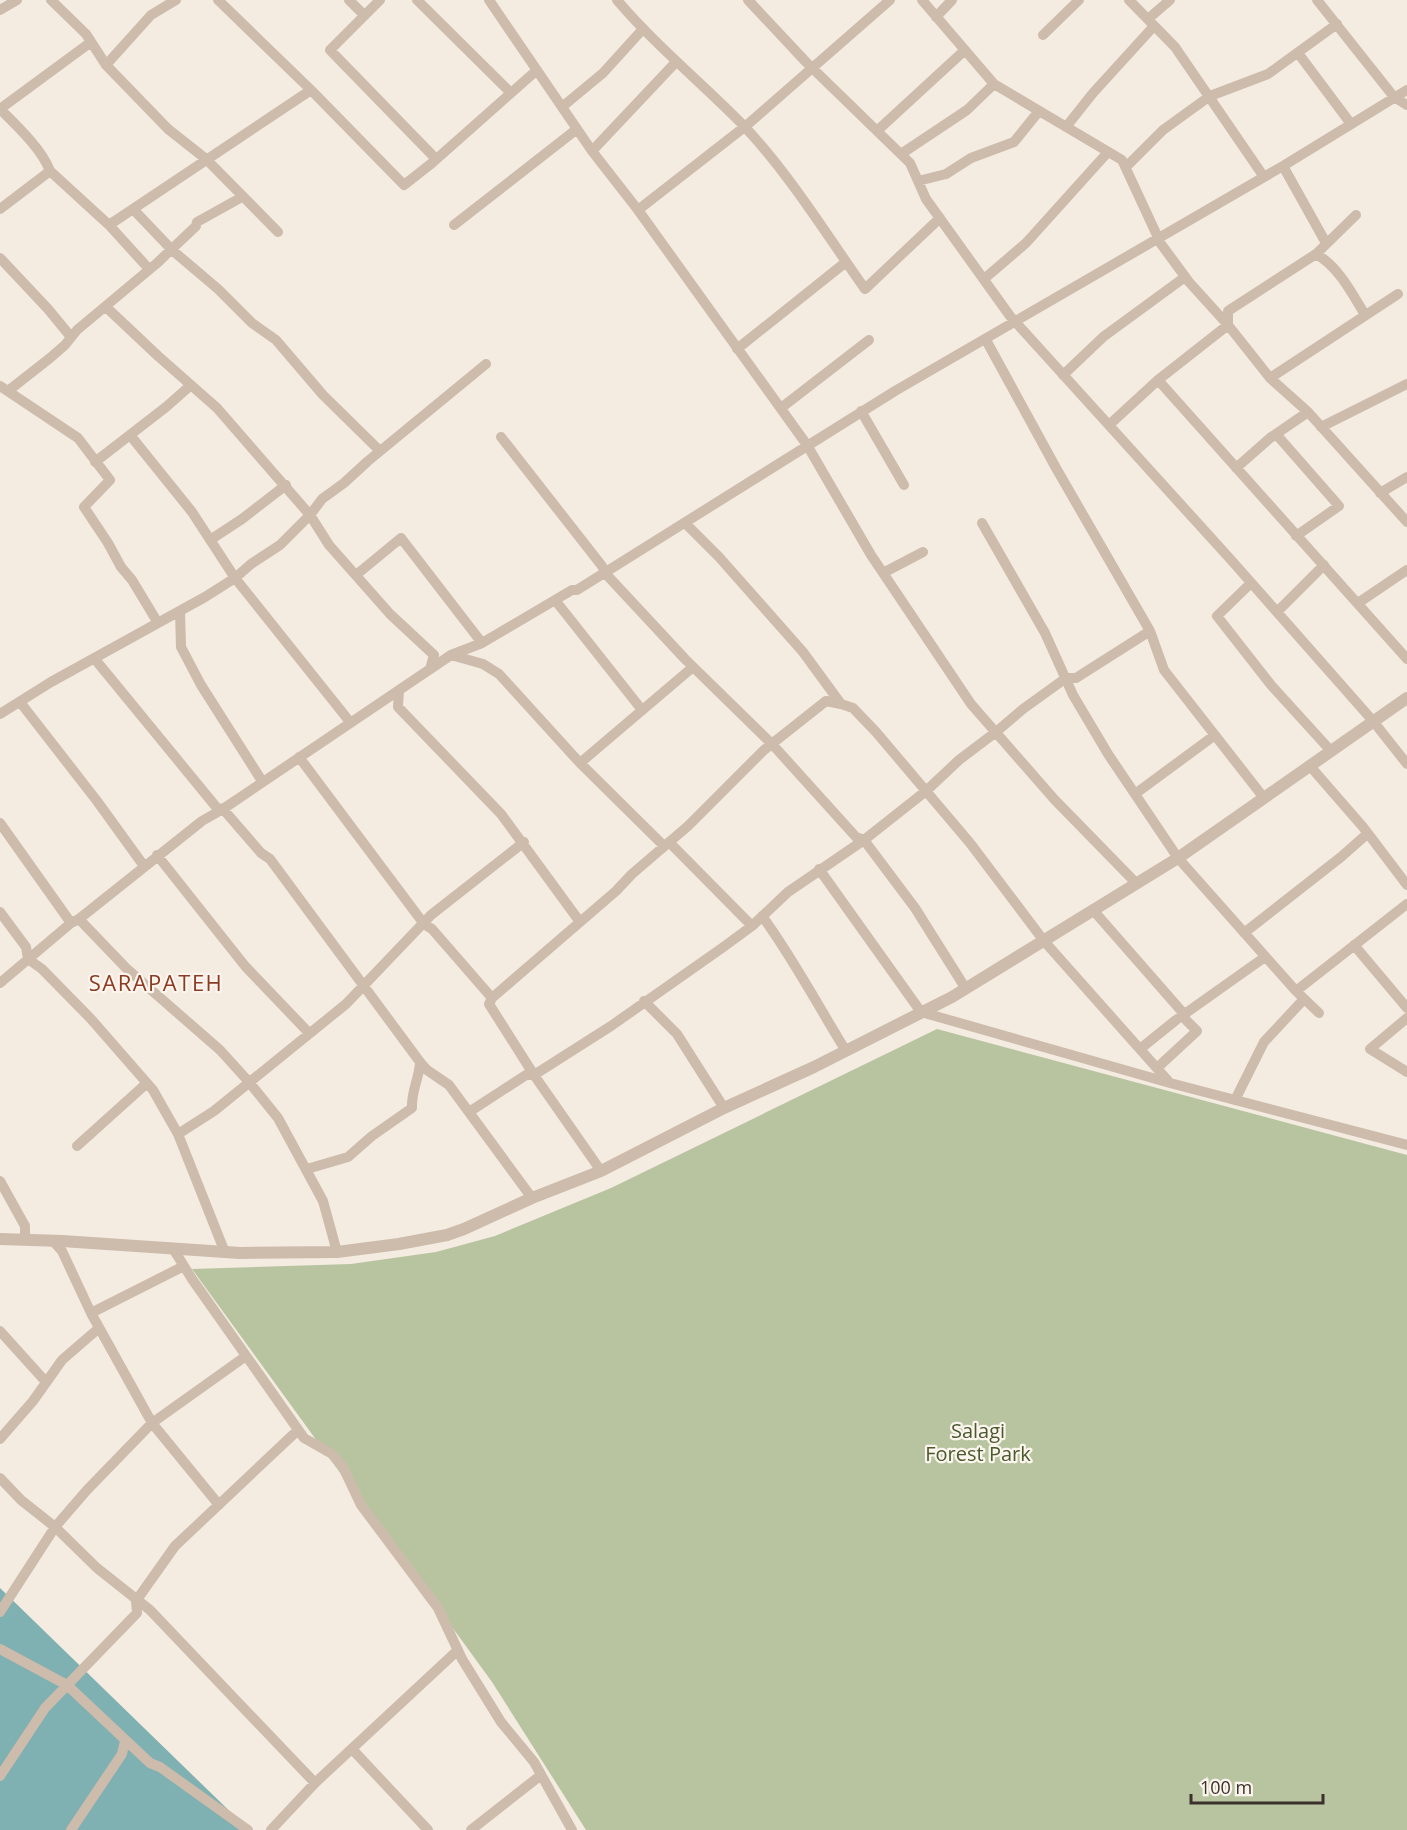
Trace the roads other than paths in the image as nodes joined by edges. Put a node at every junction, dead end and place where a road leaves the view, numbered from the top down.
1 (17, 0) edge
2 (51, 0) edge
3 (176, 0) edge
4 (218, 0) edge
5 (349, 0) edge
6 (380, 0) edge
7 (417, 0) edge
8 (617, 0) edge
9 (748, 0) edge
10 (890, 0) edge
11 (922, 0) edge
12 (952, 0) edge
13 (1079, 0) edge
14 (1129, 0) edge
15 (1170, 0) edge
16 (1317, 0) edge
17 (492, 1) edge
18 (0, 10) edge
19 (364, 15) junction
20 (936, 17) junction
21 (1151, 23) junction
22 (1337, 24) junction
23 (642, 30) junction
24 (1043, 35) dead end
25 (92, 42) junction
26 (965, 50) junction
27 (1298, 53) junction
28 (676, 62) junction
29 (106, 64) junction
30 (813, 68) junction
31 (537, 70) junction
32 (994, 84) junction
33 (311, 90) junction
34 (1407, 90) edge
35 (511, 93) junction
36 (1210, 96) junction
37 (1394, 97) junction
38 (1407, 105) edge
39 (562, 107) junction
40 (0, 109) edge
41 (1039, 111) junction
42 (1351, 124) junction
43 (744, 127) junction
44 (1066, 127) junction
45 (577, 129) junction
46 (878, 130) junction
47 (592, 151) junction
48 (1108, 152) junction
49 (901, 154) junction
50 (206, 159) junction
51 (436, 159) junction
52 (1283, 166) junction
53 (1126, 167) junction
54 (50, 171) junction
55 (1264, 177) junction
56 (918, 181) junction
57 (242, 197) junction
58 (0, 208) edge
59 (132, 209) junction
60 (638, 210) junction
61 (1356, 215) dead end
62 (940, 218) junction
63 (109, 225) junction
64 (454, 225) dead end
65 (278, 232) dead end
66 (1158, 238) junction
67 (1326, 243) junction
68 (172, 250) junction
69 (1316, 254) junction
70 (0, 258) edge
71 (846, 262) junction
72 (149, 269) junction
73 (1185, 277) junction
74 (984, 279) junction
75 (1398, 294) dead end
76 (106, 307) junction
77 (1365, 315) junction
78 (1016, 322) junction
79 (1228, 325) junction
80 (71, 337) junction
81 (869, 340) dead end
82 (986, 340) junction
83 (737, 349) junction
84 (486, 364) dead end
85 (1063, 375) junction
86 (1270, 378) junction
87 (1158, 380) junction
88 (1407, 384) edge
89 (191, 385) junction
90 (4, 388) edge
91 (781, 408) junction
92 (861, 411) junction
93 (1308, 412) junction
94 (1109, 425) junction
95 (1322, 427) junction
96 (1276, 434) junction
97 (130, 435) junction
98 (501, 437) dead end
99 (807, 445) junction
100 (380, 451) junction
101 (95, 462) junction
102 (1236, 468) junction
103 (1407, 477) edge
104 (285, 485) junction
105 (904, 485) dead end
106 (1380, 493) junction
107 (310, 515) junction
108 (1407, 522) edge
109 (982, 523) dead end
110 (685, 524) junction
111 (1296, 536) junction
112 (210, 540) junction
113 (923, 552) dead end
114 (1324, 565) junction
115 (1407, 570) edge
116 (605, 573) junction
117 (883, 573) junction
118 (356, 575) junction
119 (235, 578) junction
120 (1251, 583) junction
121 (555, 600) junction
122 (1358, 603) junction
123 (180, 611) junction
124 (1277, 612) junction
125 (158, 623) junction
126 (1150, 631) junction
127 (482, 643) junction
128 (451, 655) junction
129 (94, 658) junction
130 (1407, 659) edge
131 (693, 668) junction
132 (430, 669) junction
133 (1066, 678) junction
134 (399, 690) junction
135 (1407, 698) edge
136 (20, 702) junction
137 (841, 704) junction
138 (642, 710) junction
139 (0, 714) edge
140 (1373, 721) junction
141 (350, 722) junction
142 (996, 732) junction
143 (1215, 735) junction
144 (772, 744) junction
145 (1331, 751) junction
146 (298, 757) junction
147 (580, 763) junction
148 (1407, 764) edge
149 (1310, 766) junction
150 (262, 781) junction
151 (926, 791) junction
152 (1134, 794) junction
153 (1264, 798) junction
154 (223, 809) junction
155 (0, 823) edge
156 (1367, 834) junction
157 (864, 840) junction
158 (524, 842) junction
159 (666, 844) junction
160 (157, 855) junction
161 (1178, 858) junction
162 (144, 866) junction
163 (819, 869) junction
164 (1137, 884) junction
165 (1407, 885) edge
166 (1407, 904) edge
167 (1093, 910) junction
168 (0, 912) edge
169 (762, 916) junction
170 (75, 920) junction
171 (580, 922) junction
172 (424, 924) junction
173 (752, 926) junction
174 (1244, 933) junction
175 (1044, 941) junction
176 (1354, 945) junction
177 (1265, 957) junction
178 (28, 959) junction
179 (0, 983) edge
180 (363, 984) junction
181 (966, 989) junction
182 (1300, 995) junction
183 (492, 998) junction
184 (644, 1001) junction
185 (1407, 1008) edge
186 (921, 1012) junction
187 (1319, 1013) dead end
188 (1184, 1014) junction
189 (1407, 1018) edge
190 (309, 1033) junction
191 (1140, 1049) junction
192 (846, 1051) junction
193 (420, 1062) junction
194 (1157, 1068) junction
195 (1407, 1072) edge
196 (534, 1075) junction
197 (249, 1082) junction
198 (147, 1083) junction
199 (1170, 1083) junction
200 (1235, 1100) junction
201 (724, 1108) junction
202 (469, 1112) junction
203 (178, 1134) junction
204 (1407, 1145) edge
205 (77, 1146) dead end
206 (307, 1170) junction
207 (601, 1171) junction
208 (0, 1181) edge
209 (532, 1198) junction
210 (0, 1239) edge
211 (25, 1240) junction
212 (52, 1241) junction
213 (174, 1250) junction
214 (224, 1250) junction
215 (337, 1252) junction
216 (184, 1266) junction
217 (91, 1313) junction
218 (99, 1328) junction
219 (0, 1331) edge
220 (246, 1356) junction
221 (46, 1382) junction
222 (152, 1423) junction
223 (298, 1430) junction
224 (0, 1439) edge
225 (0, 1478) edge
226 (219, 1505) junction
227 (55, 1527) junction
228 (136, 1601) junction
229 (0, 1612) edge
230 (0, 1649) edge
231 (458, 1650) junction
232 (67, 1685) junction
233 (125, 1741) junction
234 (352, 1749) junction
235 (541, 1774) junction
236 (0, 1776) edge
237 (315, 1783) junction
238 (70, 1830) edge
239 (248, 1830) edge
240 (271, 1830) edge
241 (428, 1830) edge
242 (471, 1830) edge
243 (572, 1830) edge

1 - 18 street
2 - 25 street
3 - 29 street
4 - 33 street
5 - 19 street
6 - 19 street
7 - 35 street
8 - 23 street
9 - 30 street
10 - 30 street
11 - 20 street
12 - 20 street
13 - 24 street
14 - 21 street
15 - 21 street
16 - 22 street
17 - 31 street
19 - 51 street
20 - 26 street
21 - 36 street
21 - 44 street
22 - 27 street
22 - 37 street
23 - 28 street
23 - 39 street
25 - 29 street
25 - 40 street
26 - 32 street
26 - 46 street
27 - 36 street
27 - 42 street
28 - 43 street
28 - 47 street
29 - 50 street
30 - 43 street
30 - 46 street
31 - 35 street
31 - 39 street
32 - 41 street
32 - 49 street
33 - 50 street
33 - 51 street
34 - 37 street
35 - 51 street
36 - 53 street
36 - 55 street
37 - 38 street
37 - 42 street
39 - 45 street
40 - 54 street
41 - 44 street
41 - 56 street
42 - 52 street
43 - 60 street
43 - 71 street
44 - 48 street
45 - 47 street
45 - 64 street
46 - 49 street
47 - 60 street
48 - 53 street
48 - 74 street
49 - 56 street
50 - 57 street
50 - 59 street
52 - 55 street
52 - 67 street
53 - 66 street
54 - 58 street
54 - 63 street
55 - 66 street
56 - 62 street
57 - 65 street
57 - 68 street
59 - 63 street
59 - 68 street
60 - 83 street
61 - 67 street
62 - 71 street
62 - 74 street
63 - 72 street
66 - 73 street
66 - 78 street
67 - 69 street
68 - 72 street
68 - 100 street
69 - 77 street
69 - 79 street
70 - 80 street
71 - 83 street
72 - 76 street
73 - 79 street
73 - 85 street
74 - 78 street
75 - 77 street
76 - 80 street
76 - 89 street
77 - 86 street
78 - 82 street
78 - 85 street
79 - 86 street
79 - 87 street
80 - 90 street
81 - 91 street
82 - 92 street
82 - 126 street
83 - 91 street
84 - 100 street
85 - 94 street
86 - 93 street
87 - 94 street
87 - 102 street
88 - 95 street
89 - 97 street
89 - 104 street
90 - 101 street
91 - 99 street
92 - 99 street
92 - 105 street
93 - 95 street
93 - 96 street
94 - 120 street
95 - 106 street
96 - 102 street
96 - 111 street
97 - 101 street
97 - 112 street
98 - 116 street
99 - 110 street
99 - 117 street
100 - 107 street
101 - 125 street
102 - 111 street
103 - 106 street
104 - 107 street
104 - 112 street
106 - 108 street
107 - 118 street
107 - 119 street
109 - 133 street
110 - 116 street
110 - 137 street
111 - 114 street
112 - 119 street
113 - 117 street
114 - 122 street
114 - 124 street
115 - 122 street
116 - 121 street
116 - 131 street
117 - 142 street
118 - 127 street
118 - 132 street
119 - 123 street
119 - 141 street
120 - 124 street
120 - 145 street
121 - 127 street
121 - 138 street
122 - 130 street
123 - 125 street
123 - 150 street
124 - 140 street
125 - 129 street
126 - 133 street
126 - 143 street
127 - 128 street
128 - 132 street
128 - 147 street
129 - 136 street
129 - 154 street
131 - 138 street
131 - 144 street
132 - 134 street
133 - 142 street
133 - 152 street
134 - 141 street
134 - 158 street
135 - 140 street
136 - 139 street
136 - 162 street
137 - 144 street
137 - 151 street
138 - 147 street
140 - 145 street
140 - 148 street
141 - 146 street
142 - 151 street
142 - 164 street
143 - 152 street
143 - 153 street
144 - 157 street
144 - 159 street
145 - 149 street
146 - 150 street
146 - 172 street
147 - 159 street
149 - 153 street
149 - 156 street
150 - 154 street
151 - 157 street
151 - 175 street
152 - 161 street
153 - 161 street
154 - 160 street
154 - 180 street
155 - 170 street
156 - 165 street
156 - 174 street
157 - 163 street
157 - 181 street
158 - 171 street
158 - 172 street
159 - 171 street
159 - 173 street
160 - 162 street
160 - 190 street
161 - 164 street
161 - 174 street
162 - 170 street
163 - 169 street
163 - 186 street
164 - 167 street
166 - 176 street
167 - 175 street
167 - 188 street
168 - 178 street
169 - 173 street
169 - 192 street
170 - 178 street
170 - 197 street
171 - 183 street
172 - 180 street
172 - 183 street
173 - 184 street
174 - 177 street
175 - 181 street
175 - 191 street
176 - 182 street
176 - 185 street
177 - 182 street
177 - 188 street
178 - 179 street
178 - 198 street
180 - 190 street
180 - 193 street
181 - 186 street
182 - 187 street
182 - 200 street
183 - 196 street
184 - 196 street
184 - 201 street
186 - 192 street
186 - 199 street
188 - 191 street
188 - 194 street
189 - 195 street
190 - 197 street
191 - 194 street
192 - 201 street
193 - 202 street
193 - 206 street
194 - 199 street
196 - 202 street
196 - 207 street
197 - 203 street
197 - 206 street
198 - 203 street
198 - 205 street
199 - 200 street
200 - 204 street
201 - 207 street
202 - 209 street
203 - 214 street
206 - 215 street
207 - 209 street
208 - 211 street
209 - 215 street
210 - 211 street
211 - 212 street
212 - 213 street
212 - 217 street
213 - 214 street
213 - 216 street
214 - 215 street
216 - 217 street
216 - 220 street
217 - 218 street
218 - 221 street
218 - 222 street
219 - 221 street
220 - 222 street
220 - 223 street
221 - 224 street
222 - 226 street
222 - 227 street
223 - 226 street
223 - 231 street
225 - 227 street
226 - 228 street
227 - 228 street
227 - 229 street
228 - 232 street
228 - 237 street
230 - 232 street
231 - 234 street
231 - 235 street
232 - 233 street
232 - 236 street
233 - 238 street
233 - 239 street
234 - 237 street
234 - 241 street
235 - 242 street
235 - 243 street
237 - 240 street

